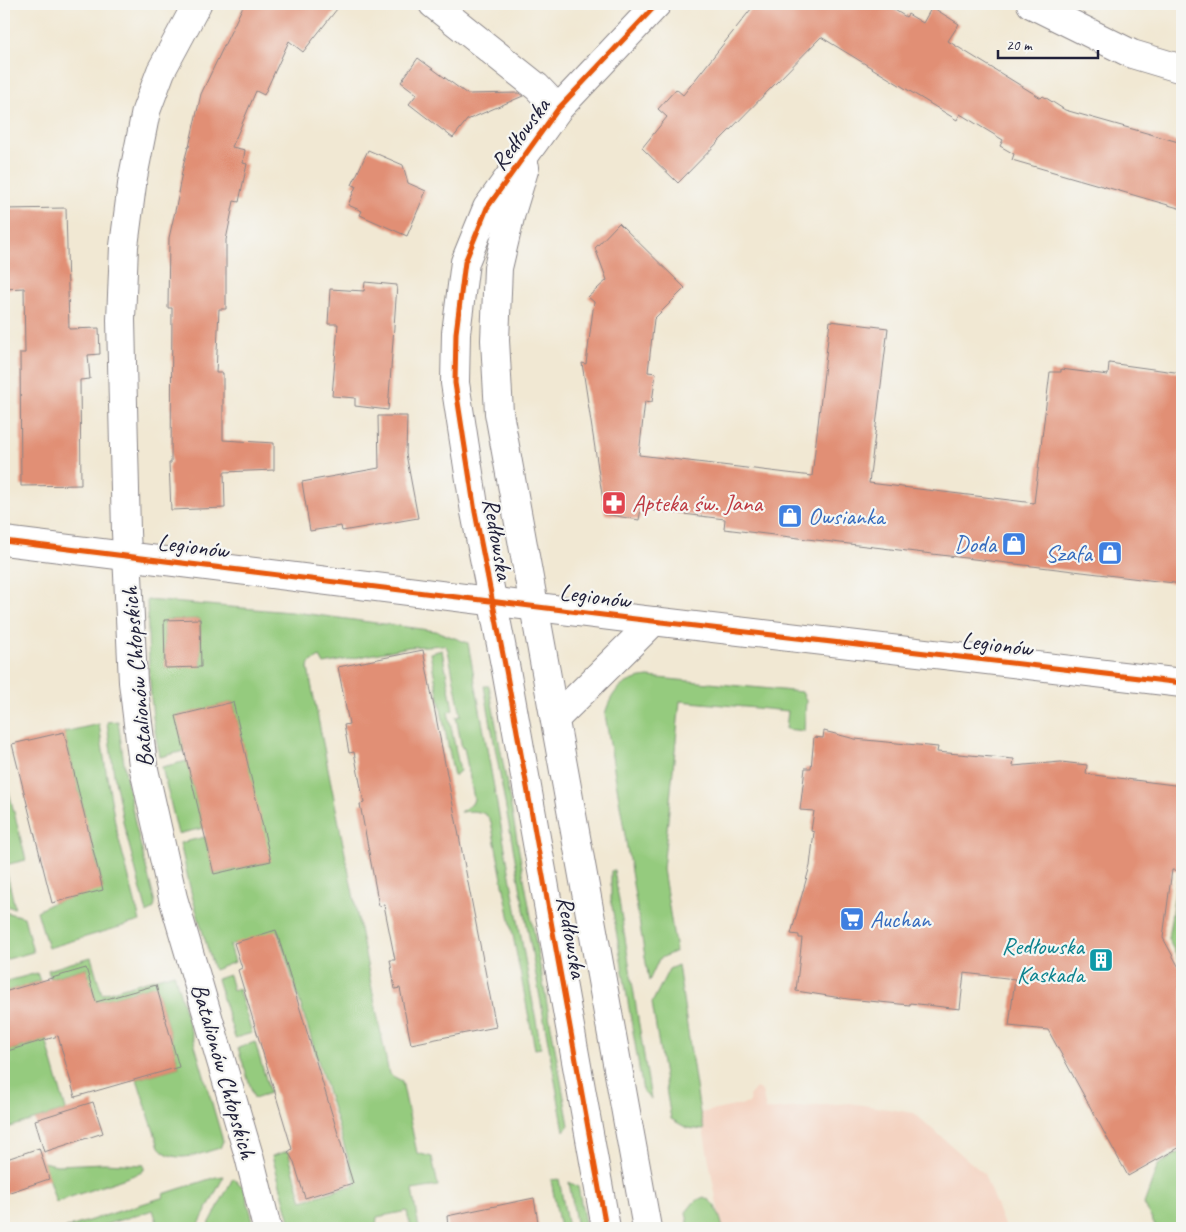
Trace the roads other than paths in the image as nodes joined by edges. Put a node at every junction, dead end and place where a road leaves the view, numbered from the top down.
1 (198, 4) edge
2 (433, 4) edge
3 (657, 4) edge
4 (1031, 4) edge
5 (1182, 69) edge
6 (558, 109) junction
7 (530, 149) junction
8 (4, 541) edge
9 (127, 556) junction
10 (492, 601) junction
11 (535, 606) junction
12 (654, 621) junction
13 (1182, 683) edge
14 (555, 719) junction
15 (267, 1228) edge
16 (606, 1228) edge
17 (646, 1228) edge

1 - 9 street, Batalionów Chłopskich
2 - 6 street
3 - 6 street, Redłowska
4 - 5 street
6 - 7 street, Redłowska
7 - 10 street, Redłowska
7 - 11 street, Redłowska
8 - 9 street, Legionów
9 - 10 street, Legionów
9 - 15 street, Batalionów Chłopskich
10 - 11 street, Legionów
10 - 16 street, Redłowska
11 - 12 street, Legionów
11 - 14 street, Redłowska
12 - 13 street, Legionów
12 - 14 street
14 - 17 street, Redłowska

